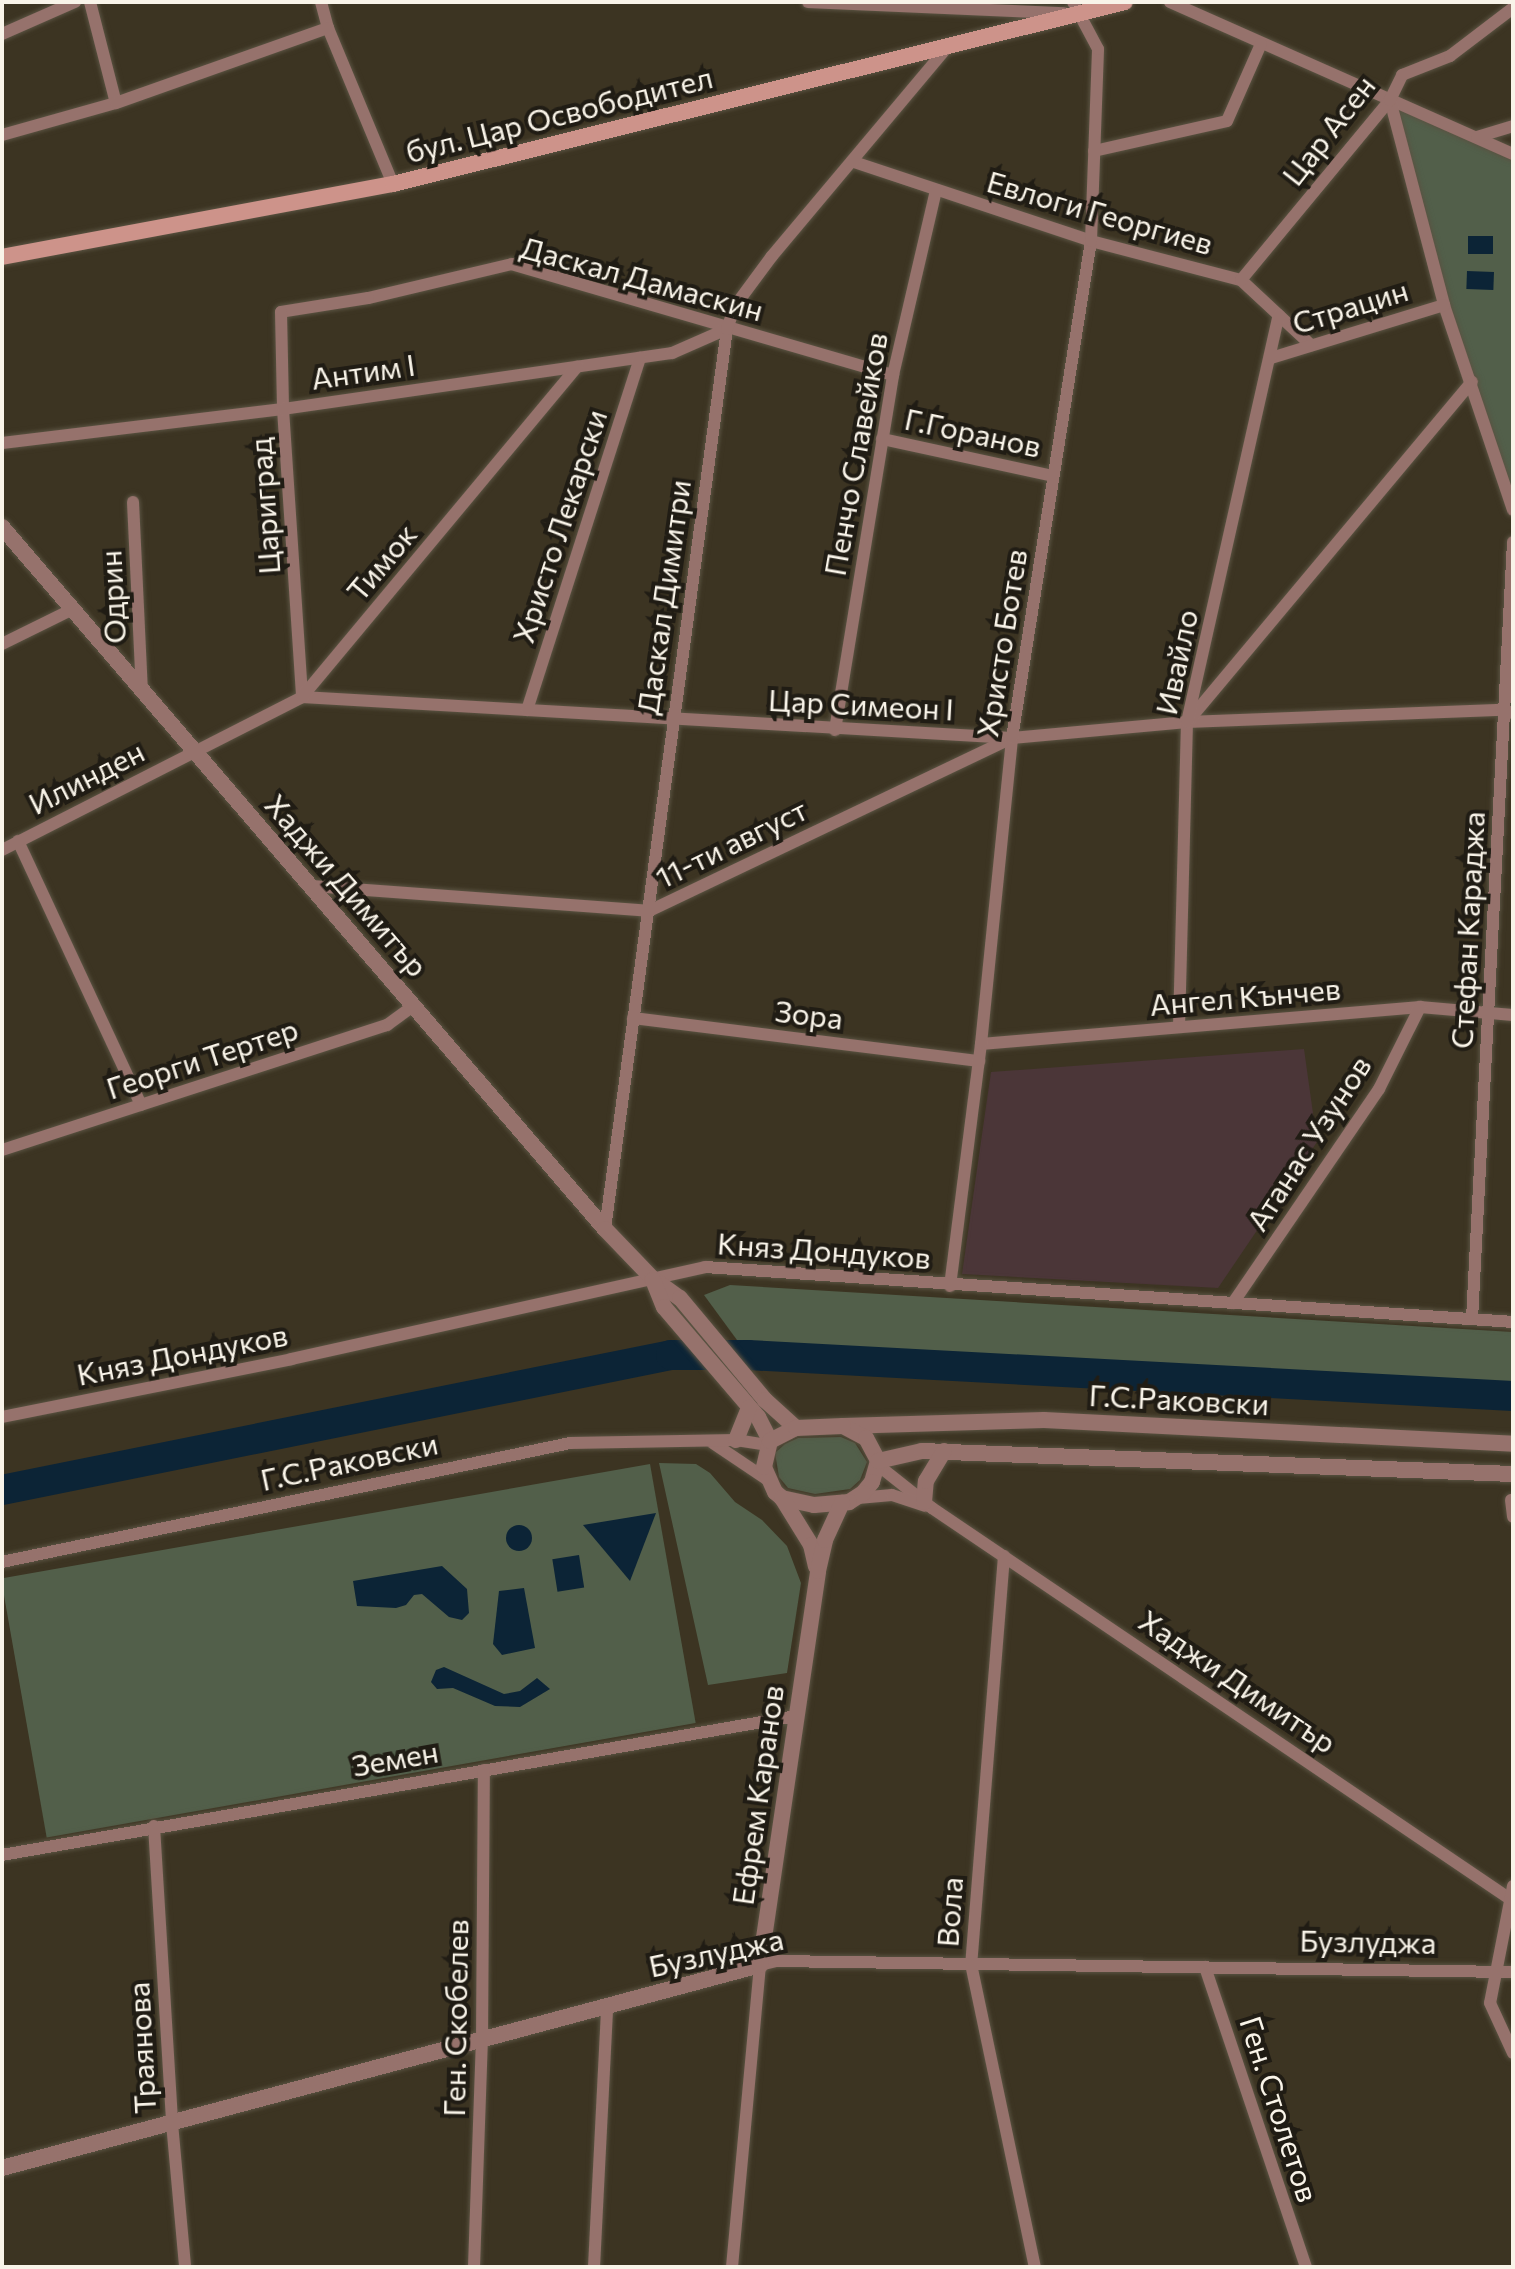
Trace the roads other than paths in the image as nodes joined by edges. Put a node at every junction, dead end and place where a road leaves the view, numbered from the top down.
1 (75, 2) edge
2 (90, 2) edge
3 (321, 2) edge
4 (808, 2) edge
5 (1125, 2) edge
6 (1170, 2) edge
7 (911, 5) edge
8 (1076, 8) edge
9 (1513, 8) edge
10 (328, 28) junction
11 (2, 34) edge
12 (1261, 44) junction
13 (948, 46) junction
14 (1390, 100) junction
15 (116, 103) junction
16 (1513, 126) edge
17 (2, 135) edge
18 (1477, 137) junction
19 (1094, 151) junction
20 (1513, 154) edge
21 (854, 162) junction
22 (393, 184) junction
23 (936, 190) junction
24 (1091, 241) junction
25 (2, 257) edge
26 (1241, 280) junction
27 (1444, 305) junction
28 (281, 312) joint
29 (1279, 315) junction
30 (727, 329) junction
31 (1311, 345) junction
32 (640, 358) junction
33 (1271, 358) junction
34 (577, 367) junction
35 (893, 375) junction
36 (1472, 382) junction
37 (283, 409) junction
38 (882, 439) junction
39 (2, 443) edge
40 (1053, 476) junction
41 (133, 502) dead end
42 (1513, 510) edge
43 (2, 527) edge
44 (1513, 542) edge
45 (1512, 593) edge
46 (73, 609) junction
47 (2, 644) edge
48 (142, 690) junction
49 (302, 697) junction
50 (527, 710) junction
51 (1508, 712) edge
52 (672, 719) junction
53 (1187, 722) junction
54 (835, 730) junction
55 (1012, 738) junction
56 (194, 750) junction
57 (18, 841) junction
58 (2, 850) edge
59 (311, 886) junction
60 (649, 911) junction
61 (413, 1006) junction
62 (1420, 1007) junction
63 (1489, 1011) junction
64 (1513, 1015) edge
65 (633, 1018) junction
66 (1179, 1027) junction
67 (981, 1044) junction
68 (979, 1061) junction
69 (141, 1105) junction
70 (2, 1150) edge
71 (605, 1229) junction
72 (652, 1278) junction
73 (950, 1286) junction
74 (1233, 1303) junction
75 (1472, 1319) junction
76 (1513, 1322) edge
77 (749, 1408) junction
78 (2, 1417) edge
79 (843, 1426) junction
80 (796, 1428) junction
81 (736, 1440) junction
82 (711, 1442) junction
83 (768, 1443) junction
84 (1513, 1444) edge
85 (944, 1451) junction
86 (878, 1463) junction
87 (1513, 1474) edge
88 (768, 1480) junction
89 (782, 1498) junction
90 (1511, 1500) dead end
91 (849, 1501) junction
92 (928, 1505) junction
93 (1513, 1517) edge
94 (1004, 1556) junction
95 (2, 1562) edge
96 (818, 1571) junction
97 (796, 1716) junction
98 (484, 1770) junction
99 (154, 1826) junction
100 (2, 1855) edge
101 (1513, 1886) edge
102 (1512, 1900) edge
103 (971, 1964) junction
104 (760, 1965) junction
105 (1205, 1967) junction
106 (1496, 1971) junction
107 (1513, 1972) edge
108 (607, 2007) junction
109 (482, 2040) junction
110 (1513, 2053) edge
111 (172, 2123) junction
112 (2, 2168) edge
113 (185, 2267) edge
114 (474, 2267) edge
115 (594, 2267) edge
116 (732, 2267) edge
117 (1035, 2267) edge
118 (1306, 2267) edge

1 - 11 street
2 - 15 street
3 - 10 street
4 - 7 street
5 - 8 main road, бул. Цар Освободител
6 - 12 street
7 - 8 street
8 - 13 main road, бул. Цар Освободител
8 - 19 street, Христо Ботев
9 - 14 street, Цар Асен
10 - 15 street
10 - 22 street
12 - 14 street
12 - 19 street
13 - 21 street, Даскал Димитри
13 - 22 main road, бул. Цар Освободител
14 - 18 street
14 - 26 street, Цар Асен
14 - 27 street
15 - 17 street
16 - 18 street
18 - 20 street
19 - 24 street, Христо Ботев
21 - 23 street, Евлоги Георгиев
21 - 30 street, Даскал Димитри
22 - 25 main road, бул. Цар Освободител
23 - 24 street, Евлоги Георгиев
23 - 35 street, Пенчо Славейков
24 - 26 street, Евлоги Георгиев
24 - 40 street, Христо Ботев
26 - 29 street, Евлоги Георгиев
27 - 31 street, Страцин
27 - 36 street
28 - 30 street, Даскал Дамаскин
28 - 37 street, Цариград
29 - 31 street, Евлоги Георгиев
29 - 33 street, Ивайло
30 - 32 street, Антим I
30 - 35 street, Даскал Дамаскин
30 - 52 street, Даскал Димитри
31 - 33 street, Страцин
32 - 34 street, Антим I
32 - 50 street, Христо Лекарски
33 - 53 street, Ивайло
34 - 37 street, Антим I
34 - 49 street, Тимок
35 - 38 street, Пенчо Славейков
36 - 42 street
36 - 53 street
37 - 39 street, Антим I
37 - 49 street, Цариград
38 - 40 street, Г.Горанов
38 - 54 street, Пенчо Славейков
40 - 55 street, Христо Ботев
41 - 48 street, Одрин
43 - 46 street, Хаджи Димитър
44 - 45 street, Стефан Караджа
45 - 51 street, Стефан Караджа
46 - 47 street
46 - 48 street, Хаджи Димитър
48 - 56 street, Хаджи Димитър
49 - 50 street, Цар Симеон I
49 - 56 street, Тимок
50 - 52 street, Цар Симеон I
51 - 53 street, Цар Симеон I
51 - 63 street, Стефан Караджа
52 - 54 street, Цар Симеон I
52 - 60 street, Даскал Димитри
53 - 55 street, Цар Симеон I
53 - 66 street, Ивайло
54 - 55 street, Цар Симеон I
55 - 60 street, 11-ти август
55 - 67 street, Христо Ботев
56 - 57 street, Илинден
56 - 59 street, Хаджи Димитър
57 - 58 street, Илинден
57 - 69 street
59 - 60 street, 11-ти август
59 - 61 street, Хаджи Димитър
60 - 65 street, Даскал Димитри
61 - 69 street, Георги Тертер
61 - 71 street, Хаджи Димитър
62 - 63 street, Ангел Кънчев
62 - 66 street, Ангел Кънчев
62 - 74 street, Атанас Узунов
63 - 64 street, Ангел Кънчев
63 - 75 street, Стефан Караджа
65 - 68 street, Зора
65 - 71 street, Даскал Димитри
66 - 67 street, Ангел Кънчев
67 - 68 street, Христо Ботев
68 - 73 street, Христо Ботев
69 - 70 street, Георги Тертер
71 - 72 street, Хаджи Димитър
72 - 73 street, Княз Дондуков
72 - 77 street, Хаджи Димитър
72 - 78 street, Княз Дондуков
72 - 80 street, Хаджи Димитър
73 - 74 street, Княз Дондуков
74 - 75 street, Княз Дондуков
75 - 76 street, Княз Дондуков
77 - 81 street
77 - 83 street, Хаджи Димитър
79 - 80 street
79 - 84 street, Г.С.Раковски
79 - 86 street
80 - 83 street
81 - 82 street, Г.С.Раковски
81 - 83 street, Г.С.Раковски
82 - 88 street
82 - 95 street, Г.С.Раковски
83 - 88 street
85 - 86 street, Г.С.Раковски
85 - 87 street, Г.С.Раковски
85 - 92 street
86 - 91 street
86 - 92 street
88 - 89 street
89 - 91 street
89 - 96 street
90 - 93 street
91 - 92 street
91 - 96 street, Ефрем Каранов
92 - 94 street, Хаджи Димитър
94 - 102 street, Хаджи Димитър
94 - 103 street, Вола
96 - 97 street, Ефрем Каранов
97 - 98 street, Земен
97 - 104 street, Ефрем Каранов
98 - 99 street, Земен
98 - 109 street, Ген. Скобелев
99 - 100 street, Земен
99 - 111 street, Траянова
101 - 102 street
102 - 106 street
103 - 104 street, Бузлуджа
103 - 105 street, Бузлуджа
103 - 117 street, Вола
104 - 108 street, Бузлуджа
104 - 116 street, Ефрем Каранов
105 - 106 street, Бузлуджа
105 - 118 street, Ген. Столетов
106 - 107 street, Бузлуджа
106 - 110 street
108 - 109 street, Бузлуджа
108 - 115 street
109 - 111 street, Бузлуджа
109 - 114 street, Ген. Скобелев
111 - 112 street, Бузлуджа
111 - 113 street, Траянова

